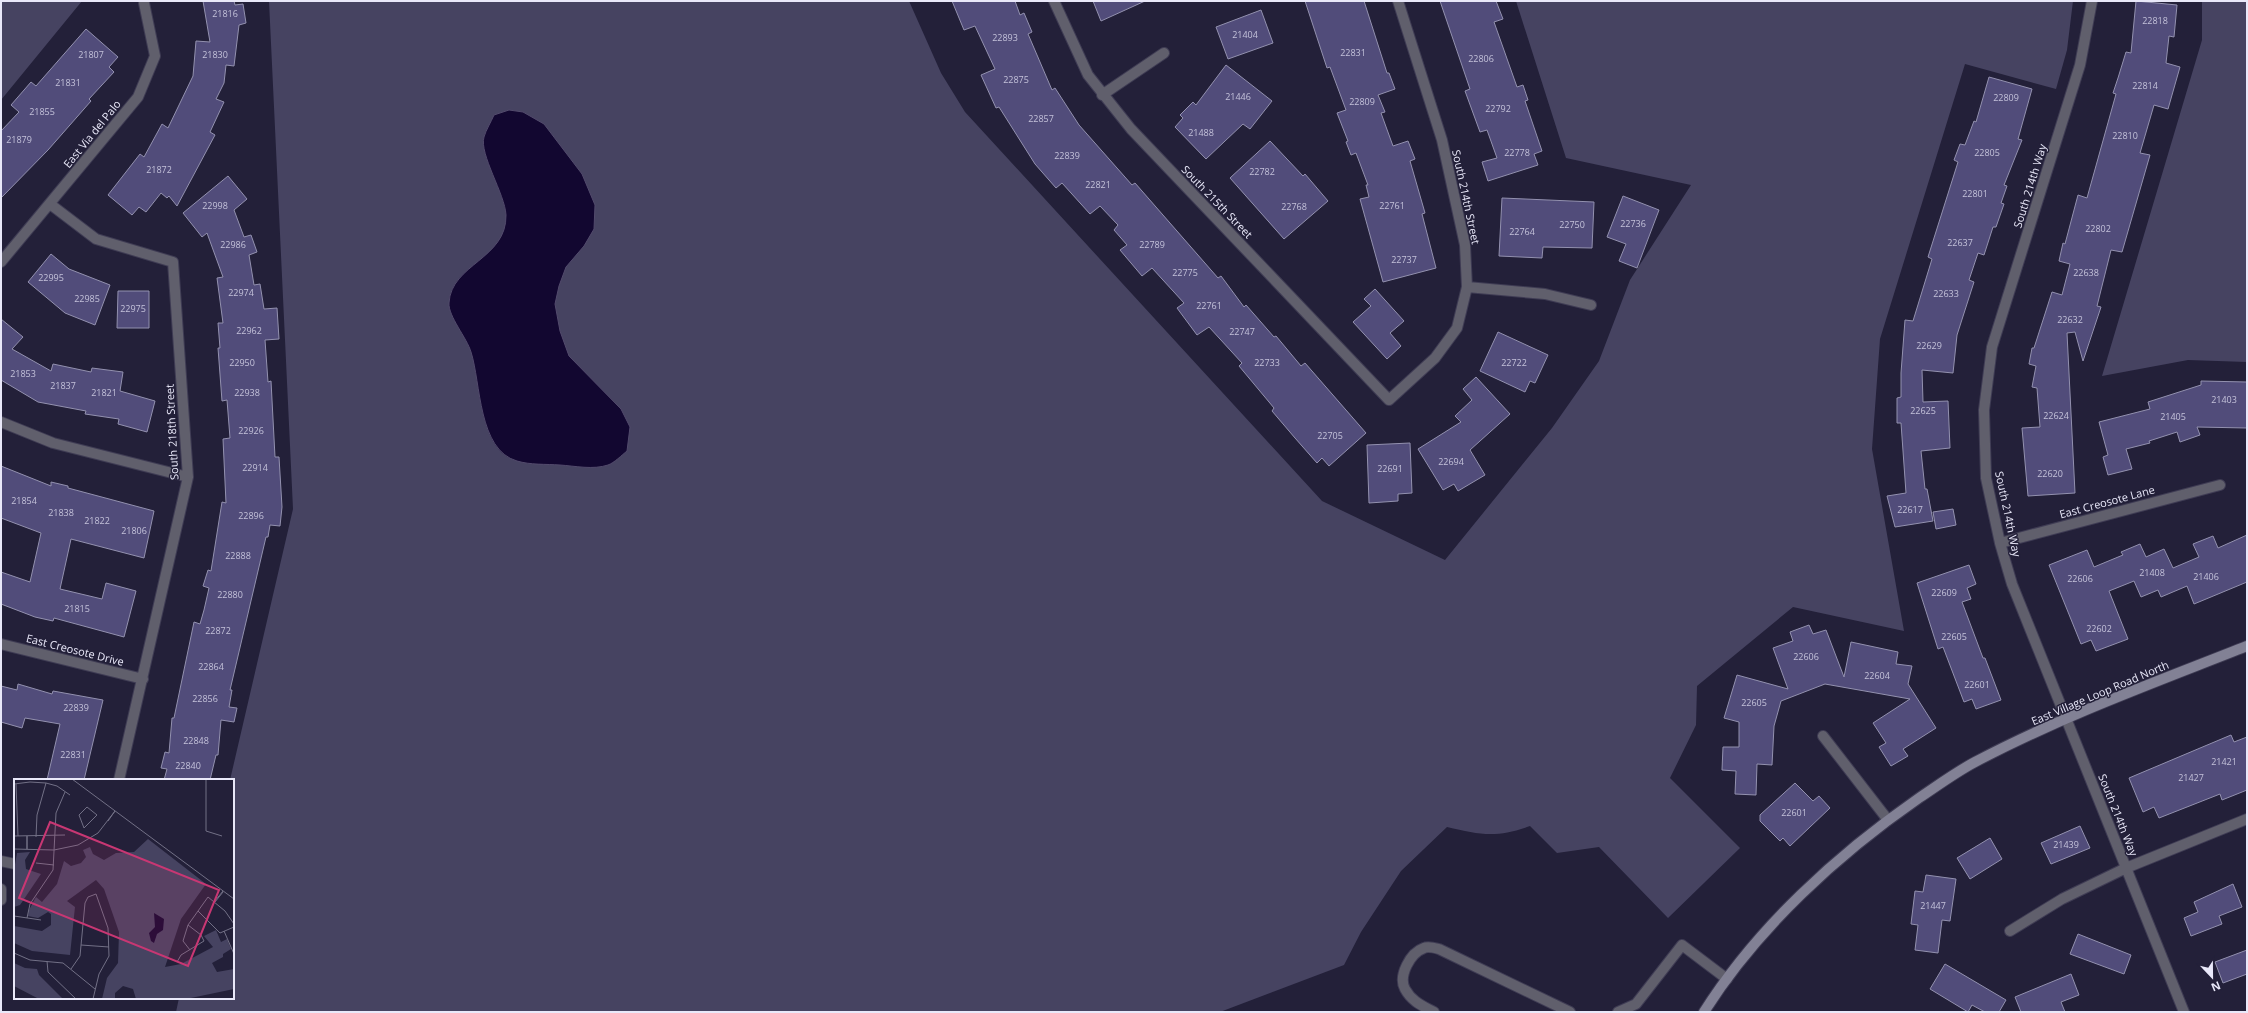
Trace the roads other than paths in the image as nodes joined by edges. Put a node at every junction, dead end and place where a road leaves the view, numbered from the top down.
1 (1054, 1) edge
2 (1398, 1) edge
3 (2092, 1) edge
4 (144, 3) dead end
5 (1164, 53) dead end
6 (1102, 95) junction
7 (50, 204) junction
8 (1, 262) edge
9 (1467, 287) junction
10 (1591, 305) dead end
11 (1389, 400) joint
12 (1, 422) edge
13 (188, 477) junction
14 (2220, 485) dead end
15 (2000, 543) junction
16 (1, 644) edge
17 (2247, 646) edge
18 (143, 679) junction
19 (2066, 718) junction
20 (1824, 736) dead end
21 (119, 779) edge
22 (2247, 819) edge
23 (1888, 820) junction
24 (1, 861) edge
25 (14, 864) edge
26 (2126, 868) junction
27 (1, 888) edge
28 (1, 900) edge
29 (2010, 931) dead end
30 (1727, 979) junction
31 (1434, 1012) edge
32 (1570, 1012) edge
33 (1618, 1012) edge
34 (1704, 1012) edge
35 (2184, 1012) edge

1 - 6 street, South 215th Street
2 - 9 street, South 214th Street
3 - 15 street, South 214th Way
4 - 7 street, East Via del Palo
5 - 6 street
6 - 11 street, South 215th Street
7 - 8 street, East Via del Palo
7 - 13 street, South 218th Street
9 - 10 street
9 - 11 street, South 214th Street
12 - 13 street
13 - 18 street, South 218th Street
14 - 15 street, East Creosote Lane
15 - 19 street, South 214th Way
16 - 18 street, East Creosote Drive
17 - 19 street, East Village Loop Road North
18 - 21 street, South 218th Street
19 - 23 street, East Village Loop Road North
19 - 26 street, South 214th Way
20 - 23 street
22 - 26 street
23 - 30 street, East Village Loop Road North
24 - 25 street
26 - 29 street
26 - 35 street, South 214th Way
27 - 28 street
30 - 33 street
30 - 34 street, East Village Loop Road North
31 - 32 street

